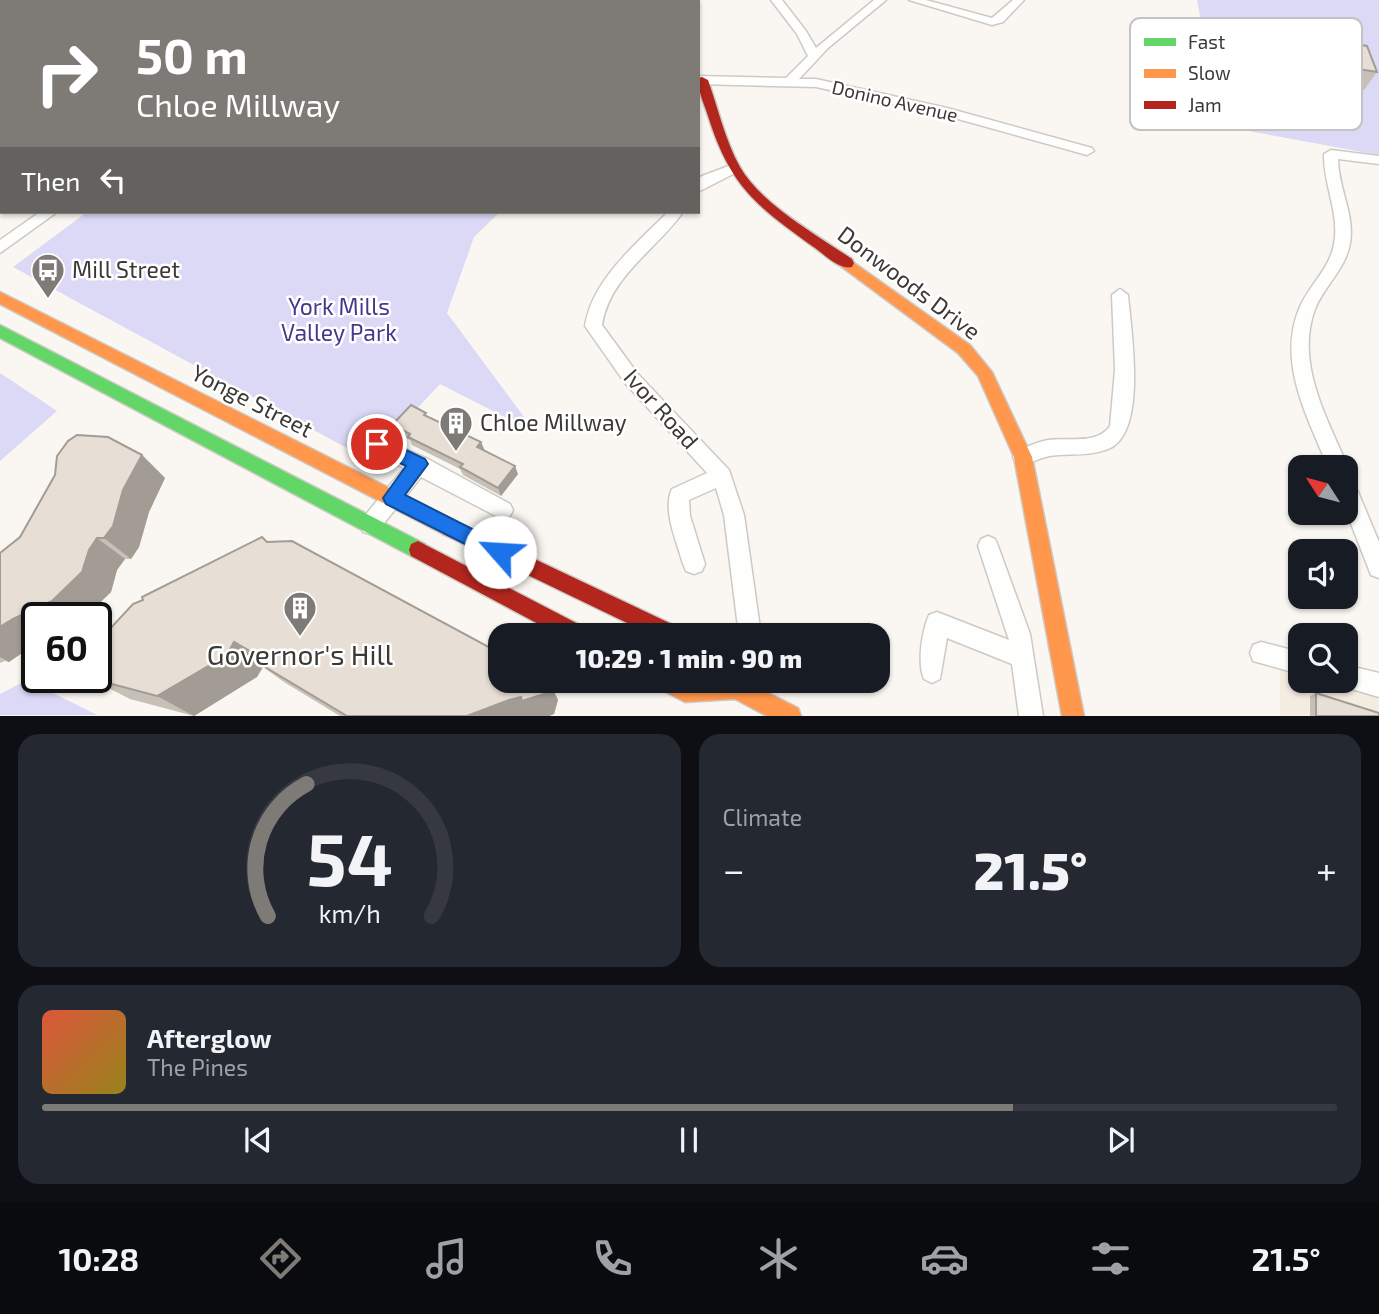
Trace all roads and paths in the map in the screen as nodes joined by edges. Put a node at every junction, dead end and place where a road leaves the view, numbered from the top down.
1 (776, 0) edge
2 (881, 0) edge
3 (914, 0) edge
4 (1019, 0) edge
5 (814, 56) junction
6 (700, 80) edge
7 (790, 81) junction
8 (1087, 151) dead end
9 (1379, 160) edge
10 (734, 168) junction
11 (700, 185) edge
12 (47, 214) edge
13 (674, 214) edge
14 (0, 248) edge
15 (1121, 295) dead end
16 (0, 297) edge
17 (0, 331) edge
18 (377, 444) dead end
19 (1333, 455) edge
20 (1023, 457) junction
21 (419, 464) junction
22 (722, 476) junction
23 (392, 498) junction
24 (503, 510) dead end
25 (1358, 516) edge
26 (370, 525) junction
27 (988, 546) dead end
28 (694, 564) dead end
29 (1379, 568) edge
30 (556, 623) edge
31 (648, 623) edge
32 (748, 623) edge
33 (1261, 653) dead end
34 (1022, 657) junction
35 (1288, 660) edge
36 (932, 671) dead end
37 (1358, 680) edge
38 (1379, 685) edge
39 (752, 693) edge
40 (790, 716) edge
41 (1031, 716) edge
42 (1073, 716) edge

1 - 5 street
2 - 5 street
3 - 4 street
5 - 7 street
6 - 7 street, Donino Avenue
6 - 10 main road, Donwoods Drive
7 - 8 street, Donino Avenue
9 - 19 street
10 - 11 street
10 - 20 main road, Donwoods Drive
12 - 14 street
13 - 22 street, Ivor Road
15 - 20 street
16 - 23 main road, Yonge Street
17 - 26 main road
18 - 21 street
20 - 42 main road, Donwoods Drive
21 - 23 street
21 - 24 street
22 - 28 street
22 - 32 street, Ivor Road
23 - 26 street
23 - 31 main road, Yonge Street
25 - 29 street
26 - 30 main road
27 - 34 street
33 - 35 street
34 - 36 street
34 - 41 street
37 - 38 street
39 - 40 main road

